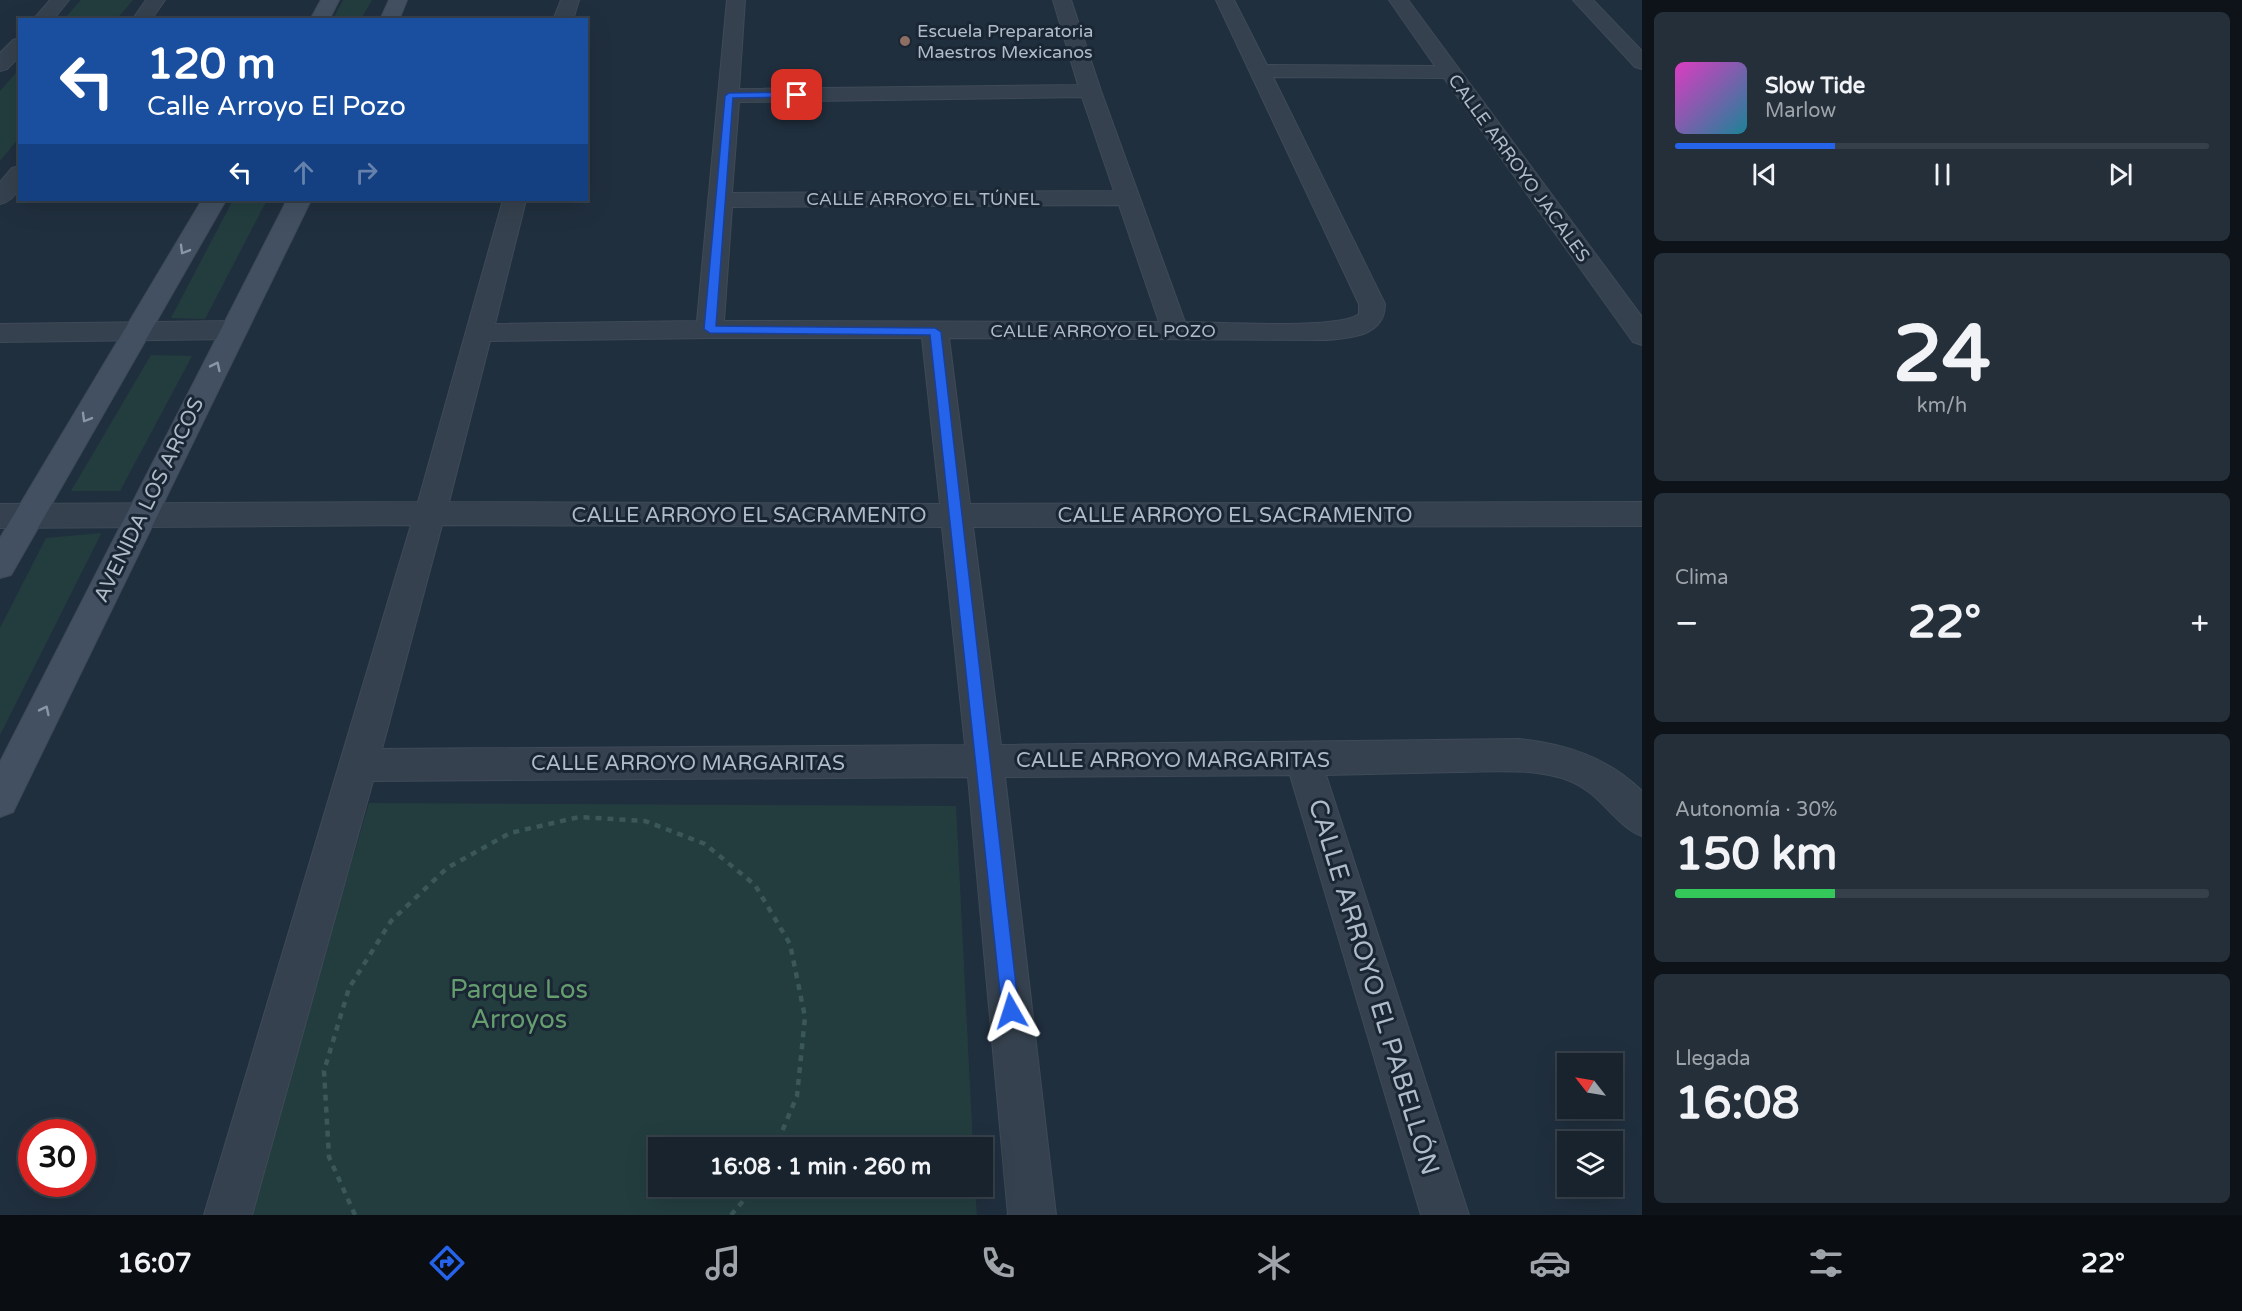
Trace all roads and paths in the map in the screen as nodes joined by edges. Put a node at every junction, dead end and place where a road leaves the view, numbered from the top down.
1 (60, 0) edge
2 (156, 0) edge
3 (330, 0) edge
4 (398, 0) edge
5 (570, 0) edge
6 (736, 0) edge
7 (1062, 0) edge
8 (1225, 0) edge
9 (1398, 0) edge
10 (1582, 0) edge
11 (44, 18) edge
12 (142, 18) edge
13 (320, 18) edge
14 (390, 18) edge
15 (564, 18) edge
16 (18, 46) edge
17 (1642, 63) edge
18 (0, 65) edge
19 (1260, 71) junction
20 (1449, 72) junction
21 (1090, 91) junction
22 (729, 96) junction
23 (18, 175) edge
24 (0, 197) edge
25 (1127, 198) junction
26 (719, 200) junction
27 (213, 201) edge
28 (298, 201) edge
29 (514, 201) edge
30 (710, 329) junction
31 (233, 330) junction
32 (137, 331) junction
33 (1175, 331) junction
34 (935, 332) junction
35 (0, 333) edge
36 (480, 333) junction
37 (1642, 336) edge
38 (429, 513) junction
39 (1642, 514) edge
40 (142, 515) junction
41 (15, 516) edge
42 (955, 516) junction
43 (0, 566) edge
44 (11, 754) edge
45 (1303, 759) junction
46 (985, 761) junction
47 (359, 765) junction
48 (0, 800) edge
49 (1642, 819) edge
50 (779, 1137) edge
51 (746, 1197) edge
52 (228, 1215) edge
53 (355, 1215) edge
54 (730, 1215) edge
55 (1032, 1215) edge
56 (1445, 1215) edge

1 - 11 street
2 - 12 street
3 - 13 street
4 - 14 street
5 - 15 street
6 - 22 street
7 - 21 street
8 - 19 street, CALLE ARROYO EL POZO
9 - 20 street, CALLE ARROYO JACALES
10 - 17 street
16 - 18 street
19 - 20 street
19 - 33 street, CALLE ARROYO EL POZO
20 - 37 street, CALLE ARROYO JACALES
21 - 22 street
21 - 25 street
22 - 26 street
23 - 24 street
25 - 26 street, CALLE ARROYO EL TÚNEL
25 - 33 street
26 - 30 street
27 -> 32 street
28 - 31 street, AVENIDA LOS ARCOS
29 - 36 street
30 - 34 street, CALLE ARROYO EL POZO
30 - 36 street, CALLE ARROYO EL POZO
31 - 32 street
40 -> 31 street, AVENIDA LOS ARCOS
32 - 35 street
32 -> 41 street
33 - 34 street, CALLE ARROYO EL POZO
34 - 42 street
36 - 38 street
38 - 40 street, CALLE ARROYO EL SACRAMENTO
38 - 42 street, CALLE ARROYO EL SACRAMENTO
38 - 47 street
39 - 42 street, CALLE ARROYO EL SACRAMENTO
40 - 41 street, CALLE ARROYO EL SACRAMENTO
44 -> 40 street, AVENIDA LOS ARCOS
41 - 43 street
42 - 46 street
44 - 48 street, AVENIDA LOS ARCOS
45 - 46 street, CALLE ARROYO MARGARITAS
45 - 49 street, CALLE ARROYO MARGARITAS
45 - 56 street, CALLE ARROYO EL PABELLÓN
46 - 47 street, CALLE ARROYO MARGARITAS
46 - 55 street
47 - 52 street
50 - 53 path
51 - 54 path

